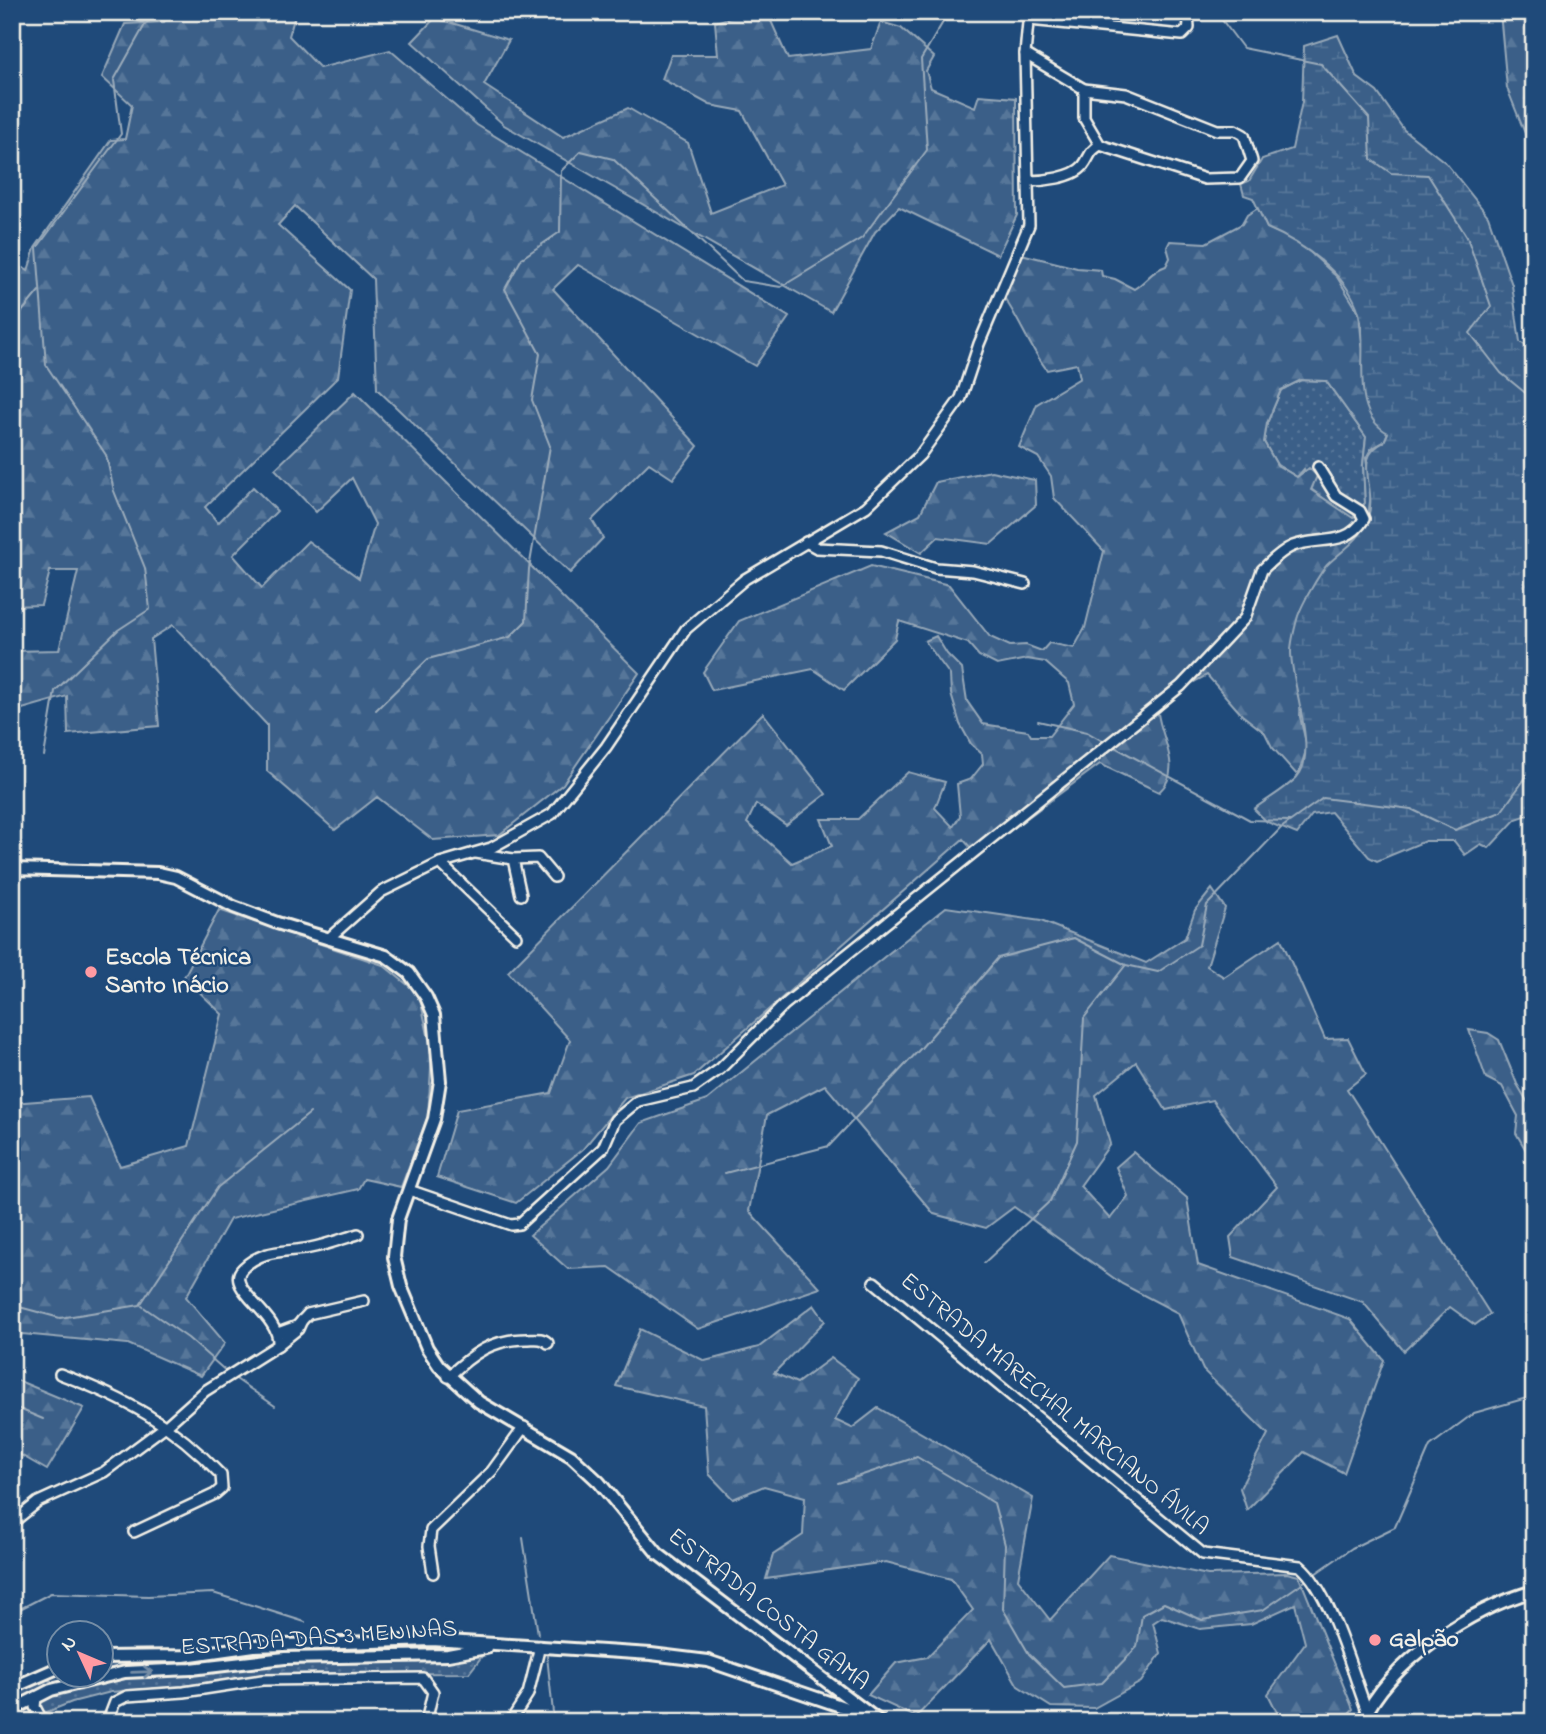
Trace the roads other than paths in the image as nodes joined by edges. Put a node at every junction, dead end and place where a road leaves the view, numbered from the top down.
1 (1188, 12) edge
2 (1028, 16) edge
3 (1025, 54) junction
4 (1084, 89) junction
5 (1100, 145) junction
6 (1028, 181) junction
7 (1318, 467) dead end
8 (806, 542) junction
9 (1025, 584) dead end
10 (474, 853) junction
11 (513, 859) junction
12 (440, 863) junction
13 (12, 869) edge
14 (554, 877) dead end
15 (522, 895) dead end
16 (349, 921) junction
17 (516, 936) dead end
18 (328, 939) junction
19 (343, 943) junction
20 (409, 1190) junction
21 (358, 1234) dead end
22 (874, 1282) dead end
23 (364, 1301) dead end
24 (302, 1321) junction
25 (278, 1333) junction
26 (548, 1343) dead end
27 (278, 1345) junction
28 (60, 1374) dead end
29 (448, 1377) junction
30 (167, 1425) junction
31 (524, 1427) junction
32 (12, 1523) edge
33 (134, 1532) dead end
34 (433, 1573) dead end
35 (1534, 1591) edge
36 (510, 1645) junction
37 (540, 1646) junction
38 (116, 1657) edge
39 (46, 1673) edge
40 (43, 1674) junction
41 (829, 1683) junction
42 (12, 1688) edge
43 (51, 1690) junction
44 (36, 1697) junction
45 (816, 1697) junction
46 (12, 1710) edge
47 (1364, 1716) edge
48 (876, 1719) edge
49 (43, 1722) edge
50 (113, 1722) edge
51 (426, 1722) edge
52 (510, 1722) edge

1 - 2 street
2 - 3 street
3 - 4 street
3 - 6 street
4 - 5 street
4 - 5 street
5 - 6 street
6 - 8 street
7 - 20 street
8 - 9 street
8 - 10 street
10 - 11 street
10 - 12 street
11 - 14 street
11 - 15 street
12 - 16 street
12 - 17 street
13 - 18 main road, ESTRADA COSTA GAMA
16 - 18 street
16 - 19 street
18 - 19 main road, ESTRADA COSTA GAMA
19 - 20 main road, ESTRADA COSTA GAMA
20 - 29 main road, ESTRADA COSTA GAMA
21 - 25 street
22 - 47 street, ESTRADA MARECHAL MARCIANO ÁVILA
23 - 24 street
24 - 25 street
24 - 27 street
25 - 27 street
26 - 29 street
27 - 30 street
28 - 30 street
29 - 31 main road, ESTRADA COSTA GAMA
30 - 32 street
30 - 33 street
31 - 34 street
31 - 41 main road, ESTRADA COSTA GAMA
35 - 47 main road
36 - 37 main road, ESTRADA DAS 3 MENINAS
36 - 38 main road, ESTRADA DAS 3 MENINAS
43 -> 36 main road, ESTRADA DAS 3 MENINAS
37 - 45 main road, ESTRADA DAS 3 MENINAS
37 - 52 street
39 - 40 main road
40 - 42 main road
40 - 43 main road
41 - 45 main road
41 - 48 main road, ESTRADA COSTA GAMA
43 - 44 main road, ESTRADA DAS 3 MENINAS
44 - 46 main road, ESTRADA DAS 3 MENINAS
44 - 49 street
45 - 48 main road, ESTRADA DAS 3 MENINAS
50 - 51 street

